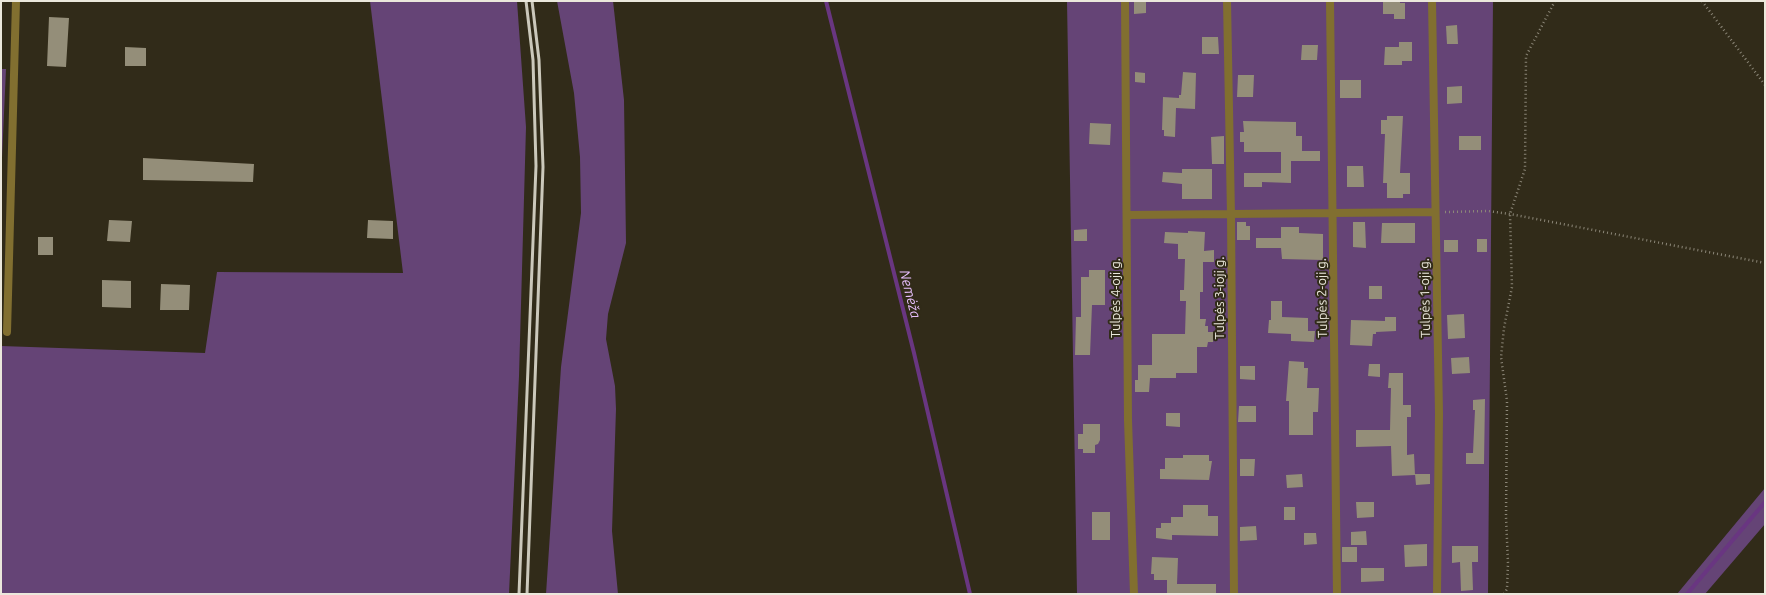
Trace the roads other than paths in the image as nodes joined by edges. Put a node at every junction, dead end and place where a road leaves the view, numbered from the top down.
1 (16, 1) edge
2 (1125, 1) edge
3 (1227, 1) edge
4 (1330, 1) edge
5 (1432, 1) edge
6 (1435, 212) junction
7 (1333, 213) junction
8 (1128, 215) junction
9 (1231, 215) junction
10 (7, 332) dead end
11 (1134, 594) edge
12 (1234, 594) edge
13 (1337, 594) edge
14 (1437, 594) edge

1 - 10 street
2 - 8 street, Tulpės 4-oji g.
3 - 9 street, Tulpės 3-ioji g.
4 - 7 street, Tulpės 2-oji g.
5 - 6 street, Tulpės 1-oji g.
6 - 7 street
6 - 14 street, Tulpės 1-oji g.
7 - 9 street
7 - 13 street, Tulpės 2-oji g.
8 - 9 street
8 - 11 street, Tulpės 4-oji g.
9 - 12 street, Tulpės 3-ioji g.

